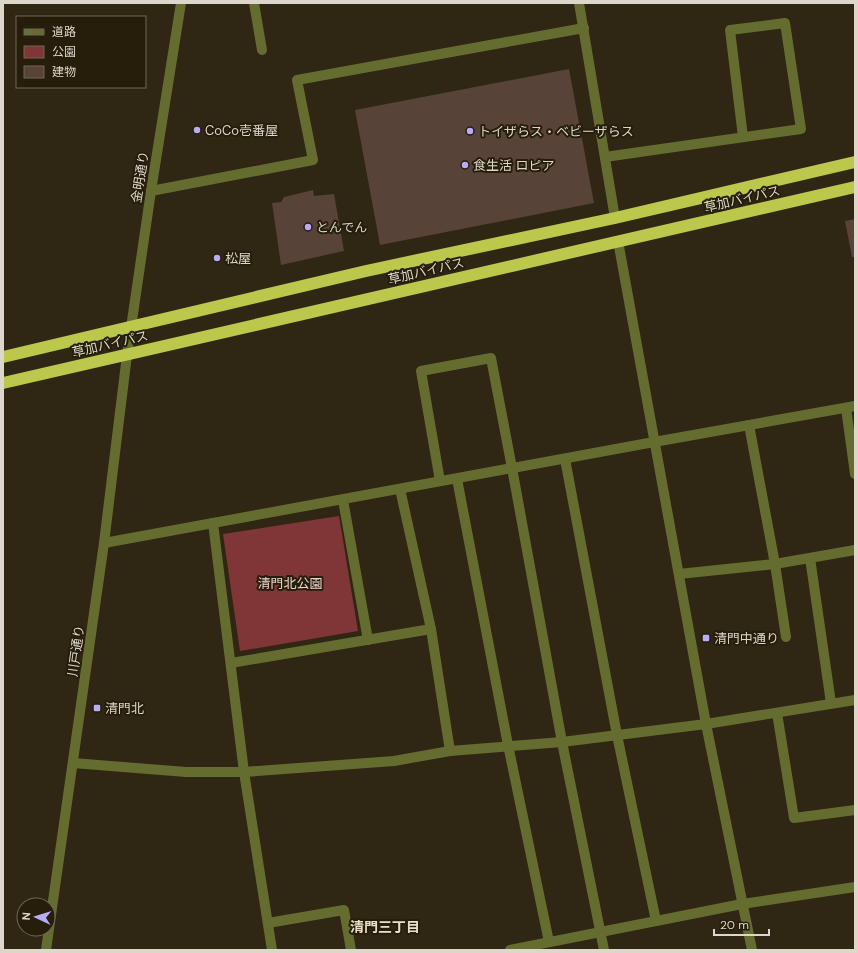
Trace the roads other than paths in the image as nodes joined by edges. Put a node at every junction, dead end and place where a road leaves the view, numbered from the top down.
1 (181, 3) edge
2 (254, 3) edge
3 (579, 3) edge
4 (584, 28) junction
5 (262, 50) dead end
6 (743, 137) junction
7 (605, 157) junction
8 (855, 162) edge
9 (855, 187) edge
10 (151, 191) junction
11 (615, 218) junction
12 (618, 241) junction
13 (131, 326) junction
14 (127, 355) junction
15 (3, 357) edge
16 (3, 383) edge
17 (851, 407) edge
18 (749, 425) junction
19 (654, 442) junction
20 (565, 458) junction
21 (512, 468) junction
22 (855, 474) edge
23 (457, 478) junction
24 (440, 481) junction
25 (400, 489) junction
26 (343, 500) junction
27 (213, 523) junction
28 (104, 543) junction
29 (855, 550) edge
30 (810, 558) junction
31 (775, 564) junction
32 (679, 574) junction
33 (431, 630) junction
34 (786, 637) dead end
35 (368, 640) junction
36 (231, 663) junction
37 (855, 700) edge
38 (831, 703) junction
39 (777, 713) junction
40 (706, 724) junction
41 (617, 735) junction
42 (562, 742) junction
43 (508, 746) junction
44 (450, 751) junction
45 (73, 763) junction
46 (244, 772) junction
47 (855, 810) edge
48 (855, 887) edge
49 (742, 904) junction
50 (656, 921) junction
51 (268, 923) junction
52 (601, 932) junction
53 (549, 942) junction
54 (46, 950) edge
55 (272, 950) edge
56 (351, 950) edge
57 (510, 950) edge
58 (604, 950) edge
59 (752, 950) edge

1 - 10 street, 金明通り
2 - 5 street
3 - 4 street
4 - 7 street
4 - 10 street
6 - 6 street
6 - 7 street
7 - 11 street
8 - 11 highway, 草加バイパス
9 - 12 highway, 草加バイパス
10 - 13 street, 金明通り
11 - 13 highway, 草加バイパス
12 - 14 highway, 草加バイパス
12 - 19 street
13 - 14 street, 金明通り
13 - 15 highway, 草加バイパス
14 - 16 highway, 草加バイパス
14 - 28 street, 川戸通り
17 - 18 street
17 - 22 street
18 - 19 street
18 - 31 street
19 - 20 street
19 - 32 street
20 - 21 street
20 - 41 street
21 - 23 street
21 - 24 street
21 - 42 street
23 - 24 street
23 - 43 street
24 - 25 street
25 - 26 street
25 - 33 street
26 - 27 street
26 - 35 street
27 - 28 street
27 - 36 street
28 - 45 street, 川戸通り
29 - 30 street
30 - 31 street
30 - 38 street
31 - 32 street
31 - 34 street
32 - 40 street
33 - 35 street
33 - 44 street
35 - 36 street
36 - 46 street
37 - 38 street
38 - 39 street
39 - 40 street
39 - 47 street
40 - 41 street
40 - 49 street
41 - 42 street
41 - 50 street
42 - 43 street
42 - 52 street
43 - 44 street
43 - 53 street
44 - 46 street
45 - 46 street
45 - 54 street, 川戸通り
46 - 51 street
48 - 49 street
49 - 50 street
49 - 59 street
50 - 52 street
51 - 55 street
51 - 56 street
52 - 53 street
52 - 58 street
53 - 57 street

